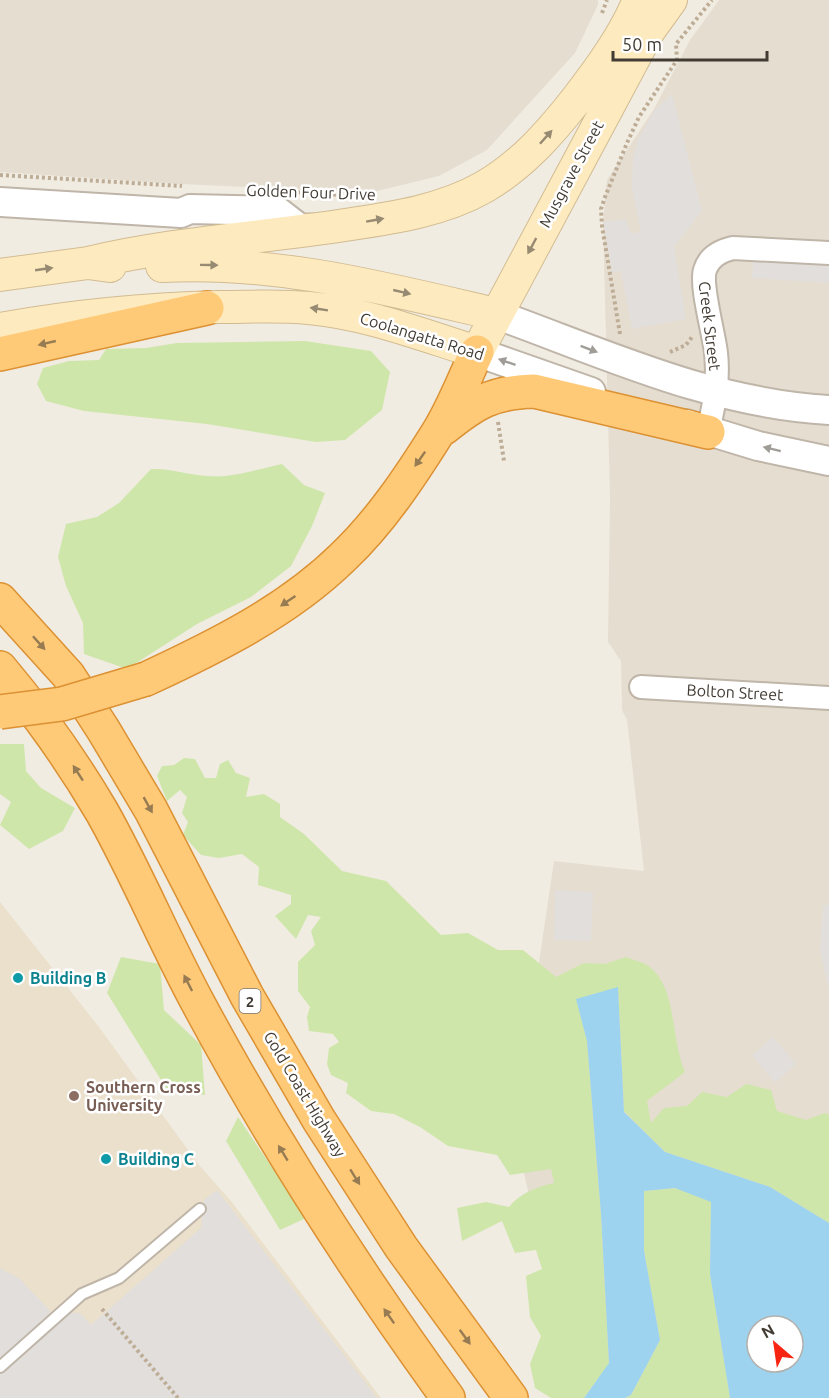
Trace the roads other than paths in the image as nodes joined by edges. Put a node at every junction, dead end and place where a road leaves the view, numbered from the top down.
1 (639, 0) edge
2 (671, 0) edge
3 (0, 202) edge
4 (222, 224) junction
5 (317, 229) junction
6 (829, 253) edge
7 (88, 263) junction
8 (0, 275) edge
9 (207, 308) junction
10 (495, 314) junction
11 (0, 329) edge
12 (477, 352) junction
13 (0, 354) edge
14 (717, 394) junction
15 (829, 410) edge
16 (708, 432) junction
17 (438, 433) junction
18 (829, 461) edge
19 (0, 600) edge
20 (0, 668) edge
21 (641, 687) dead end
22 (829, 698) edge
23 (0, 712) edge
24 (200, 1209) dead end
25 (0, 1366) edge
26 (448, 1398) edge
27 (511, 1398) edge

5 -> 1 main road, Golden Four Drive
2 -> 10 main road, Musgrave Street
3 - 4 street
4 - 5 main road, Golden Four Drive
4 - 5 street
4 - 7 main road, Golden Four Drive
6 - 14 street, Creek Street
8 -> 7 main road, Coolangatta Road
7 -> 10 main road, Coolangatta Road
9 - 11 main road, Coolangatta Road
12 -> 9 main road, Coolangatta Road
9 -> 13 highway
10 - 12 main road, Musgrave Street
10 -> 14 street, Coolangatta Road
16 -> 12 street, Coolangatta Road
12 - 17 highway
14 - 15 street, Coolangatta Road
14 - 16 street, Creek Street
16 - 17 highway
18 -> 16 street, Coolangatta Road
17 -> 23 highway, bridge
19 -> 27 highway, Gold Coast Highway / 2
26 -> 20 highway
21 - 22 street, Bolton Street
24 - 25 lane

